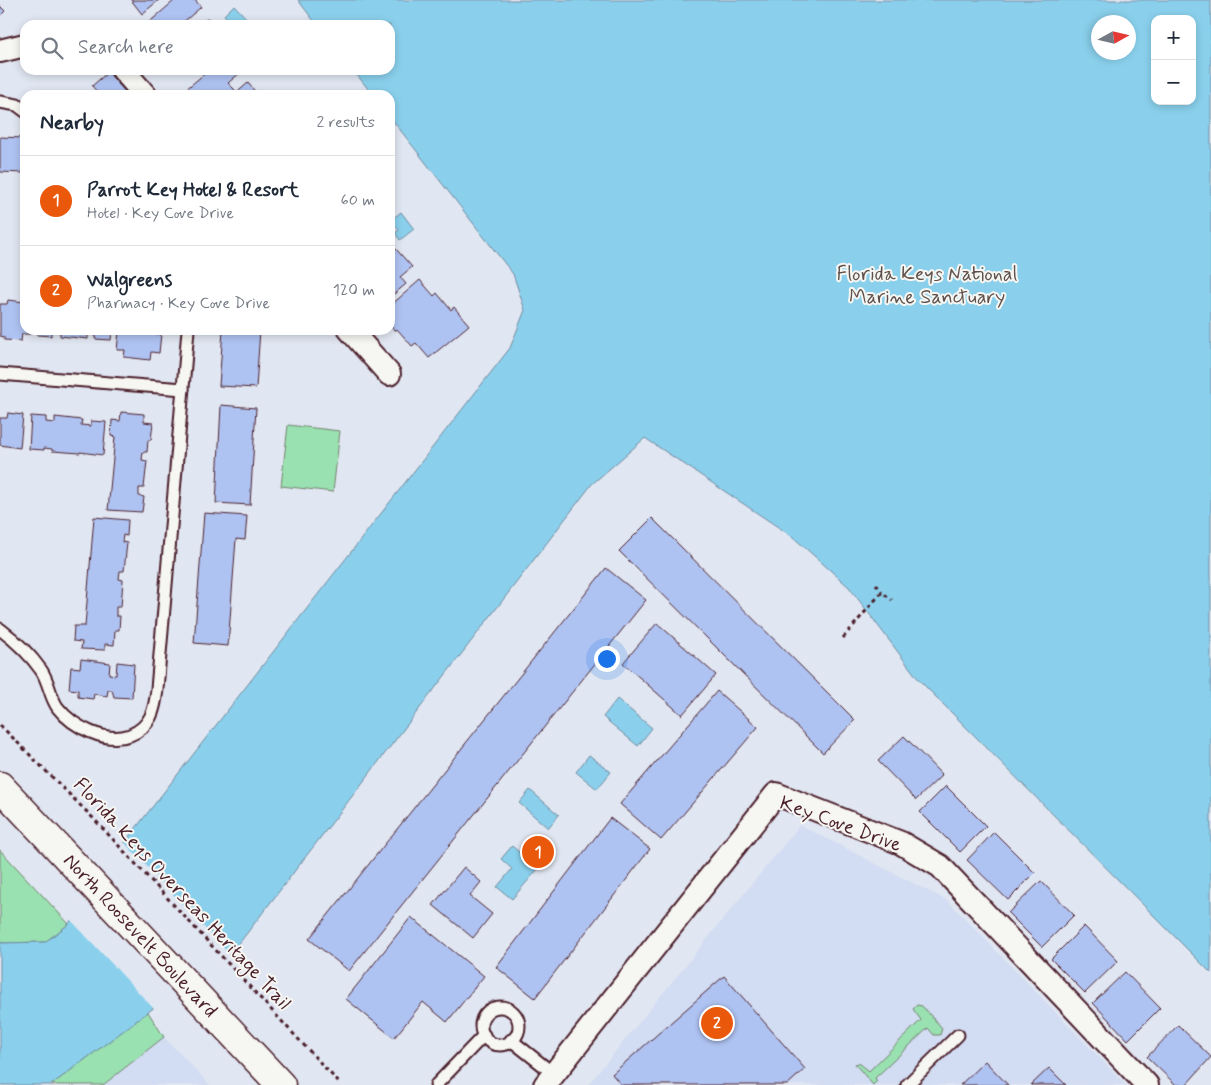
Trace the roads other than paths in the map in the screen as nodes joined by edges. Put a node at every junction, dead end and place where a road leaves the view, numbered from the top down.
1 (20, 46) edge
2 (0, 51) edge
3 (127, 75) edge
4 (141, 90) edge
5 (0, 102) edge
6 (20, 107) edge
7 (188, 335) edge
8 (354, 335) edge
9 (0, 374) edge
10 (388, 374) dead end
11 (183, 389) junction
12 (0, 629) edge
13 (0, 786) edge
14 (484, 1035) junction
15 (958, 1035) dead end
16 (512, 1040) junction
17 (550, 1079) edge
18 (281, 1085) edge
19 (436, 1085) edge
20 (907, 1085) edge
21 (1148, 1085) edge

1 - 2 street
3 - 4 street
5 - 6 lane
7 - 11 lane
8 - 10 street
9 - 11 lane
11 - 12 lane
13 - 18 main road, North Roosevelt Boulevard
14 - 16 lane
14 - 16 lane
14 - 19 lane
15 - 20 lane
16 - 17 lane
17 - 21 street, Key Cove Drive

